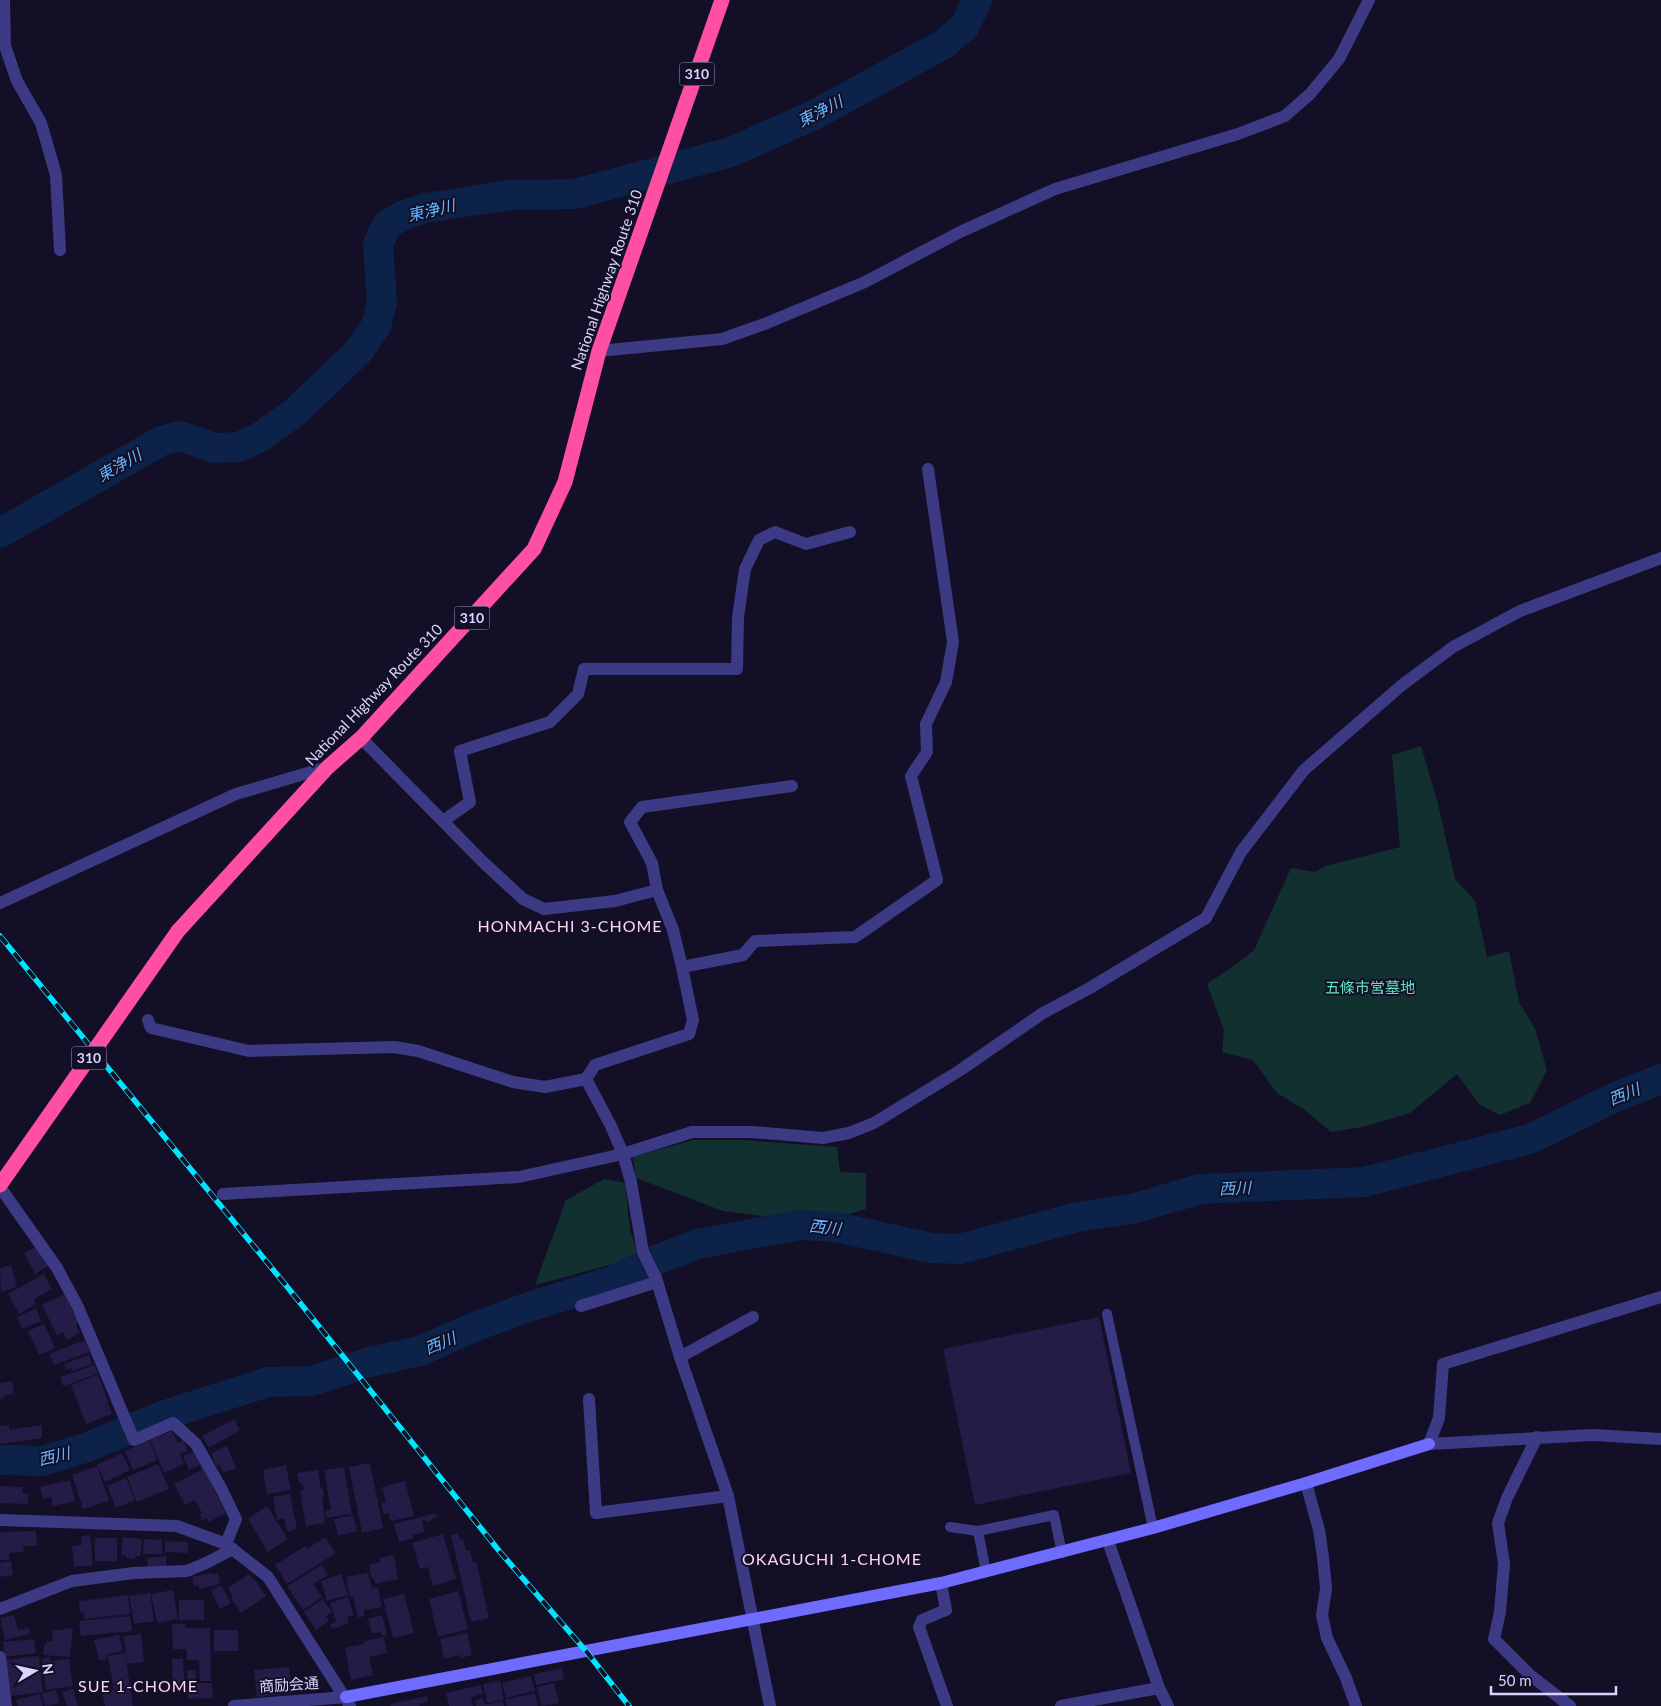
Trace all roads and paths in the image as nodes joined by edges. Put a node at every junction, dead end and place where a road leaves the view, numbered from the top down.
1 (4, 0) edge
2 (722, 0) edge
3 (1370, 0) edge
4 (60, 250) dead end
5 (599, 351) junction
6 (928, 469) dead end
7 (850, 532) dead end
8 (1661, 558) edge
9 (361, 738) junction
10 (328, 767) junction
11 (792, 786) dead end
12 (442, 821) junction
13 (656, 890) junction
14 (0, 903) edge
15 (682, 967) junction
16 (148, 1020) dead end
17 (586, 1079) junction
18 (623, 1154) junction
19 (0, 1186) edge
20 (223, 1194) dead end
21 (656, 1280) junction
22 (1661, 1297) edge
23 (581, 1306) dead end
24 (1106, 1314) dead end
25 (753, 1317) dead end
26 (680, 1357) junction
27 (589, 1399) dead end
28 (1537, 1437) junction
29 (1661, 1439) edge
30 (1429, 1444) junction
31 (1306, 1483) junction
32 (728, 1496) junction
33 (0, 1520) edge
34 (950, 1527) dead end
35 (1153, 1528) junction
36 (978, 1531) junction
37 (1108, 1541) junction
38 (229, 1547) junction
39 (1062, 1553) junction
40 (986, 1572) junction
41 (941, 1583) junction
42 (0, 1609) edge
43 (752, 1621) junction
44 (0, 1657) edge
45 (1159, 1688) junction
46 (348, 1702) edge
47 (6, 1706) edge
48 (234, 1706) edge
49 (770, 1706) edge
50 (946, 1706) edge
51 (1061, 1706) edge
52 (1168, 1706) edge
53 (1356, 1706) edge
54 (1570, 1706) edge

1 - 4 street
2 - 5 highway, National Highway Route 310 / 310
3 - 5 street
5 - 9 highway, National Highway Route 310 / 310
6 - 15 street
7 - 12 street
8 - 18 street
9 - 10 highway, National Highway Route 310 / 310
9 - 12 street
10 - 14 street
10 - 19 highway, National Highway Route 310 / 310, bridge
11 - 13 street
12 - 13 street
13 - 15 street
15 - 17 street
16 - 17 street
17 - 18 street
18 - 20 street
18 - 21 street
19 - 38 street
21 - 23 street
21 - 26 street
22 - 30 street
24 - 35 lane
25 - 26 street
26 - 32 street
27 - 32 street
28 - 29 street
28 - 30 street
28 - 54 street
30 - 31 street
31 - 35 street
31 - 53 street
32 - 43 street
33 - 38 street
34 - 36 lane
35 - 37 street
36 - 39 lane
36 - 40 lane
37 - 39 street
37 - 45 street
38 - 42 street
38 - 46 street
39 - 40 street
40 - 41 street
41 - 43 street
41 - 50 street
43 - 46 street
43 - 49 street
44 - 47 street
45 - 51 street
45 - 52 street
46 - 48 street, 商励会通

